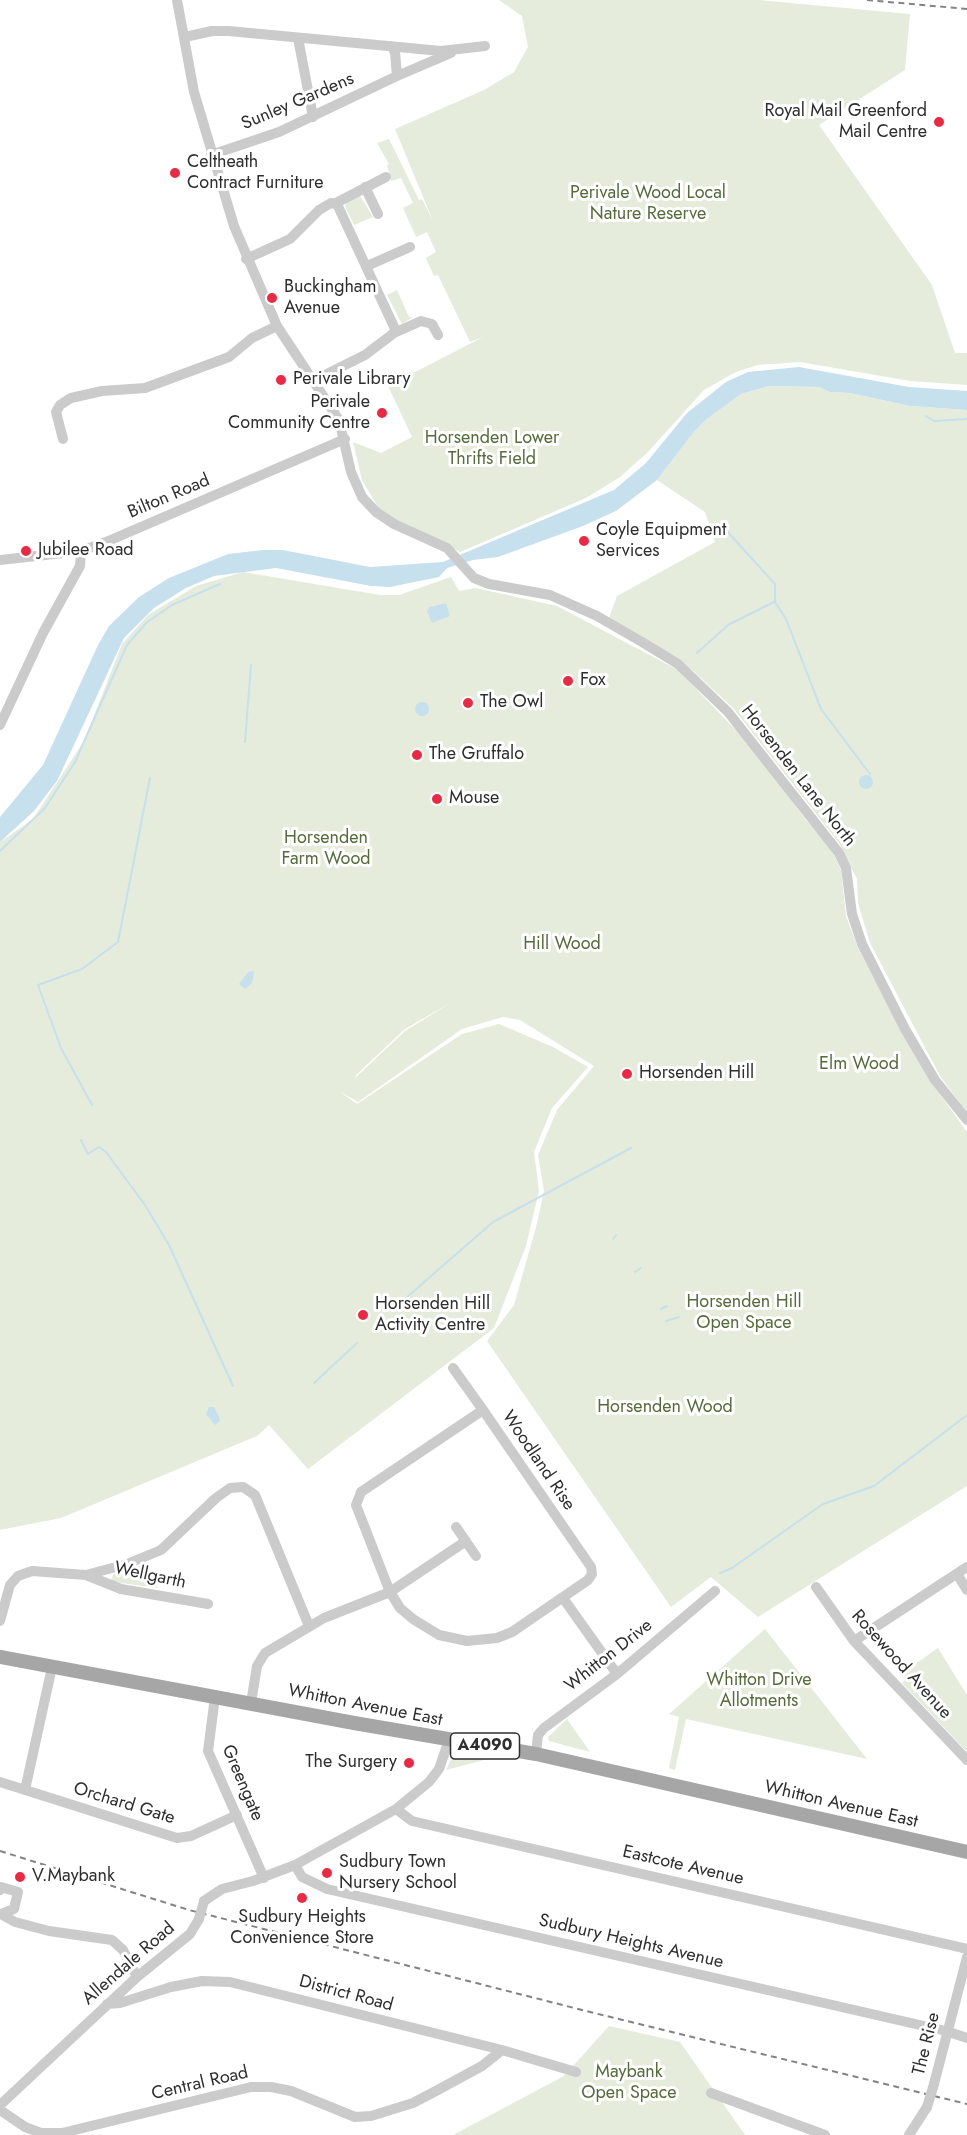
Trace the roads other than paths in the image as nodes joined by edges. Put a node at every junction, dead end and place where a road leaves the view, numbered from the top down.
1 (177, 0) edge
2 (185, 38) junction
3 (298, 38) junction
4 (391, 46) junction
5 (397, 76) junction
6 (313, 117) junction
7 (211, 154) junction
8 (387, 177) dead end
9 (365, 187) junction
10 (336, 203) junction
11 (378, 214) dead end
12 (410, 247) dead end
13 (246, 259) junction
14 (367, 266) junction
15 (277, 326) junction
16 (394, 333) junction
17 (438, 335) dead end
18 (315, 380) junction
19 (63, 439) dead end
20 (345, 439) junction
21 (81, 551) junction
22 (0, 560) edge
23 (0, 725) edge
24 (967, 1120) edge
25 (453, 1368) dead end
26 (483, 1410) junction
27 (456, 1527) dead end
28 (466, 1541) junction
29 (476, 1556) dead end
30 (967, 1567) edge
31 (957, 1574) junction
32 (86, 1575) junction
33 (816, 1587) dead end
34 (967, 1590) edge
35 (716, 1591) dead end
36 (390, 1592) junction
37 (563, 1598) junction
38 (208, 1604) dead end
39 (0, 1621) edge
40 (309, 1626) junction
41 (854, 1641) junction
42 (0, 1657) edge
43 (52, 1667) junction
44 (617, 1674) junction
45 (215, 1697) junction
46 (251, 1703) junction
47 (449, 1740) junction
48 (536, 1754) junction
49 (967, 1760) edge
50 (0, 1782) edge
51 (25, 1790) junction
52 (396, 1809) junction
53 (237, 1815) junction
54 (967, 1852) edge
55 (295, 1865) junction
56 (264, 1878) junction
57 (0, 1890) edge
58 (0, 1914) edge
59 (967, 1948) edge
60 (967, 1957) edge
61 (137, 1977) junction
62 (106, 2004) junction
63 (946, 2031) junction
64 (967, 2038) edge
65 (502, 2050) junction
66 (576, 2072) dead end
67 (711, 2093) dead end
68 (0, 2105) edge
69 (0, 2110) edge
70 (825, 2135) edge
71 (909, 2135) edge

1 - 2 street
2 - 3 street
2 - 7 street
3 - 4 street
3 - 6 street
4 - 5 street
4 - 5 street, Sunley Gardens
5 - 6 street, Sunley Gardens
6 - 7 street, Sunley Gardens
7 - 13 street
8 - 9 street
9 - 10 street
9 - 11 street
10 - 13 street
10 - 14 street
12 - 14 street
13 - 15 street
14 - 16 street
15 - 18 street
15 - 19 street
16 - 17 street
16 - 18 street
18 - 20 street
20 - 21 street, Bilton Road
20 - 24 street, Horsenden Lane North
21 - 22 street, Bilton Road
21 - 23 street
25 - 26 street, Woodland Rise
26 - 36 street
26 - 37 street, Woodland Rise
27 - 28 street
28 - 29 street
28 - 36 street
30 - 31 street
31 - 34 street
31 - 41 street
32 - 38 street, Wellgarth
32 - 39 street
32 - 40 street
33 - 41 street, Rosewood Avenue
35 - 44 street, Whitton Drive
36 - 37 street
36 - 40 street
37 - 44 street
40 - 46 street
41 - 49 street, Rosewood Avenue
42 - 43 main road, Whitton Avenue East / A4090
43 - 45 main road, Whitton Avenue East / A4090
43 - 51 street
44 - 48 street, Whitton Drive
45 - 46 main road, Whitton Avenue East / A4090
45 - 53 street, Greengate
46 - 47 main road, Whitton Avenue East / A4090
47 - 48 main road, Whitton Avenue East / A4090
47 - 52 street, Allendale Road
48 - 54 main road, Whitton Avenue East / A4090
50 - 51 street, Orchard Gate
51 - 53 street, Orchard Gate
52 - 55 street, Allendale Road
52 - 59 street, Eastcote Avenue
53 - 56 street, Greengate
55 - 56 street, Allendale Road
55 - 63 street, Sudbury Heights Avenue
56 - 61 street, Allendale Road, bridge
57 - 58 street
58 - 61 street
60 - 63 street, The Rise
61 - 62 street, Allendale Road
62 - 65 street, District Road
62 - 68 street, Allendale Road
63 - 64 street, Sudbury Heights Avenue
63 - 71 street, The Rise, bridge
65 - 66 street, District Road
65 - 69 street, Central Road
67 - 70 street

